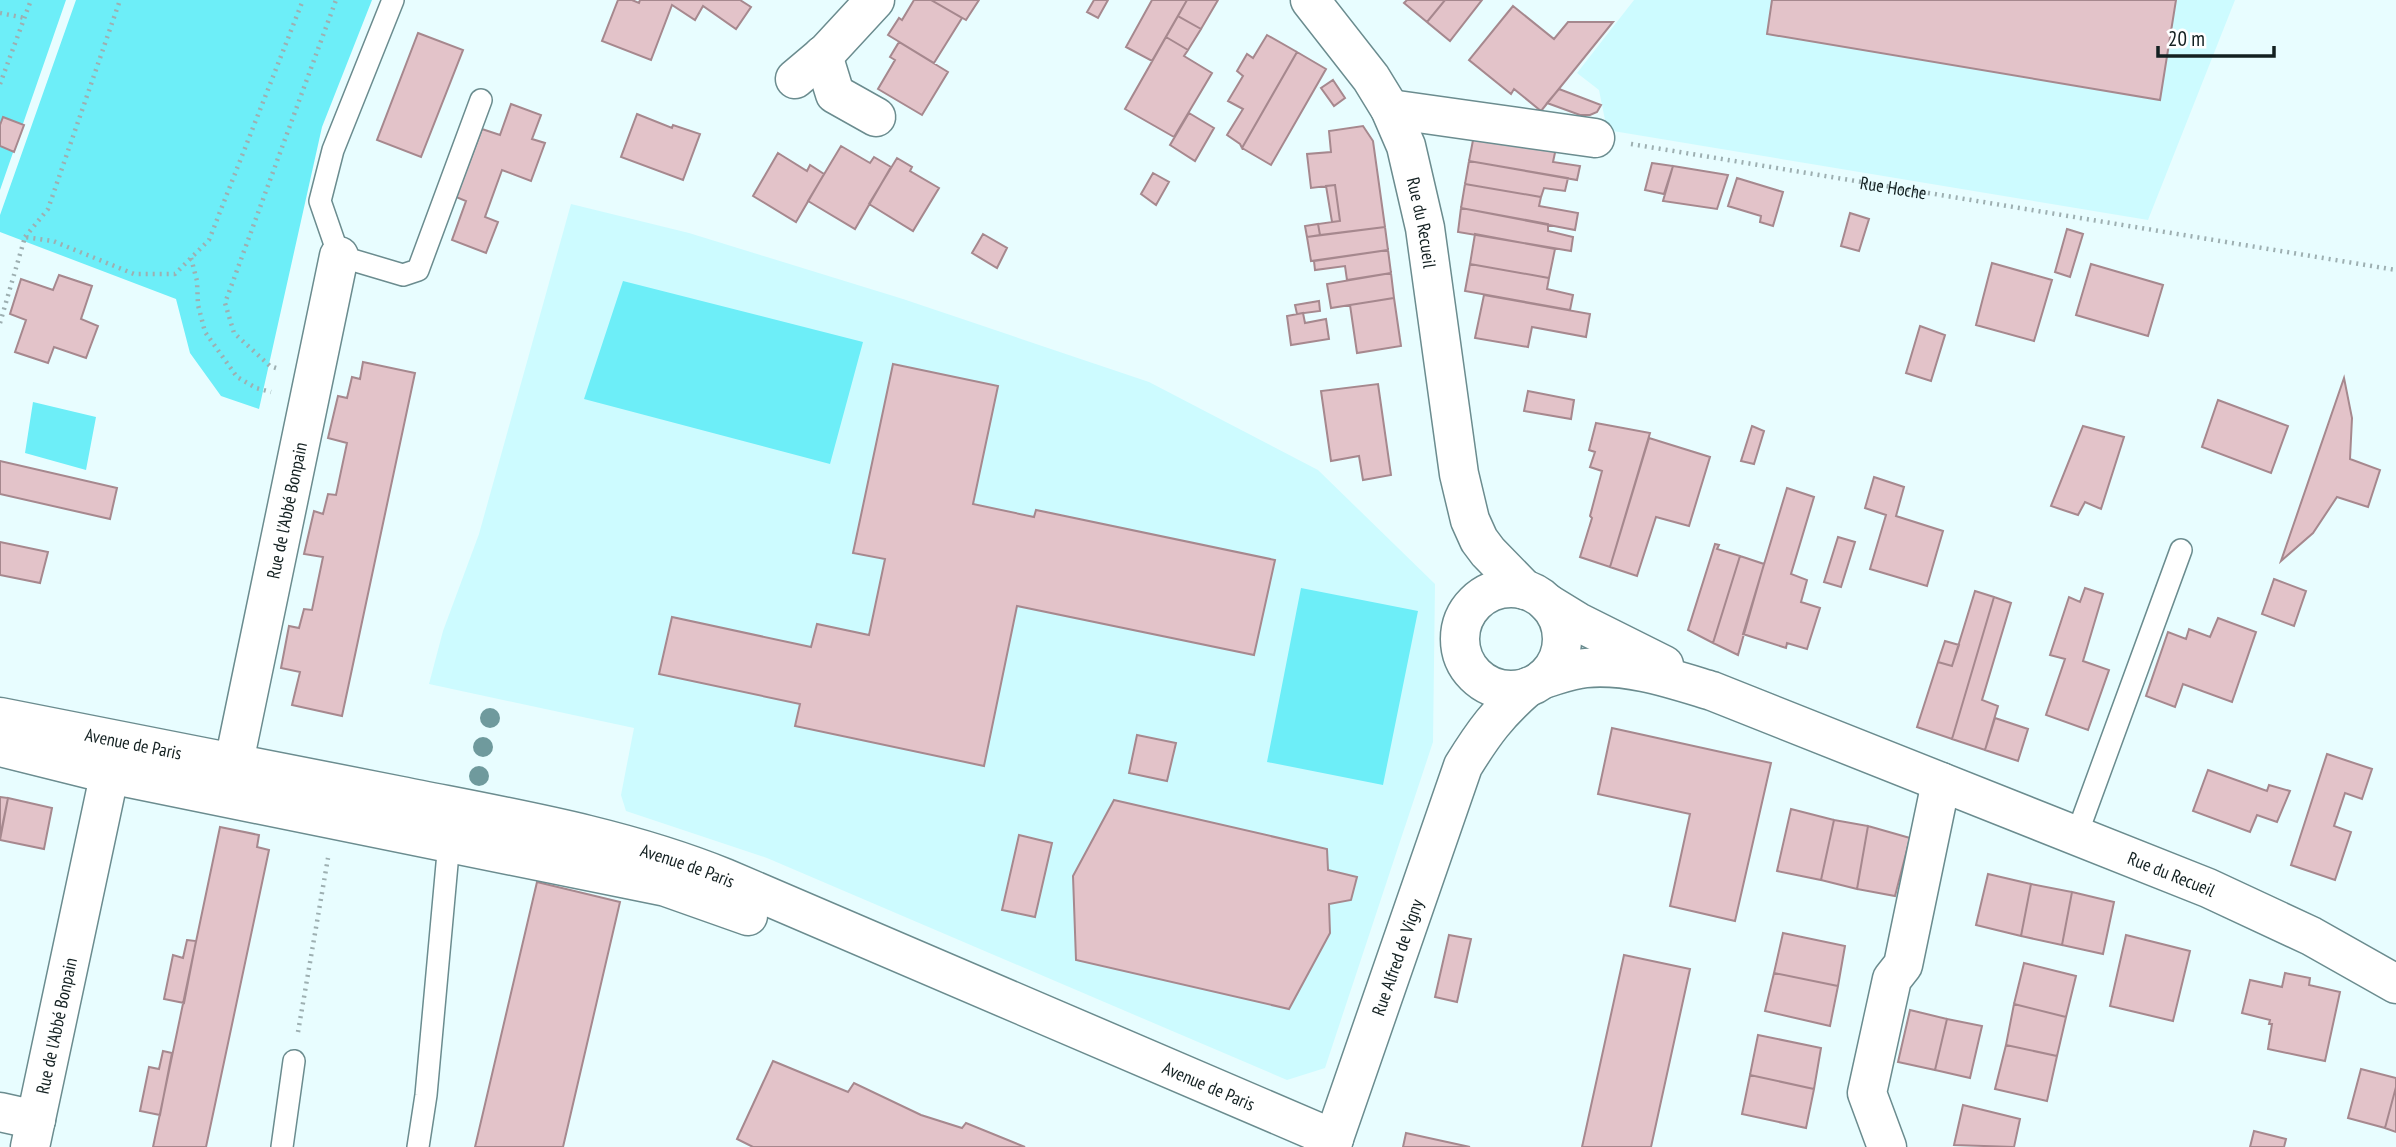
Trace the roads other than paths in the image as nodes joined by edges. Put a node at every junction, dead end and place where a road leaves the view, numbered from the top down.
1 (393, 0) edge
2 (875, 0) edge
3 (1310, 0) edge
4 (481, 100) dead end
5 (1390, 109) junction
6 (876, 117) dead end
7 (1595, 138) road end
8 (339, 256) junction
9 (1459, 474) junction
10 (2181, 550) dead end
11 (1536, 596) junction
12 (1467, 613) junction
13 (1465, 662) junction
14 (1536, 683) junction
15 (1712, 691) junction
16 (0, 717) edge
17 (0, 747) edge
18 (113, 756) junction
19 (234, 762) junction
20 (1464, 766) junction
21 (1941, 782) junction
22 (2077, 834) junction
23 (449, 842) junction
24 (2396, 984) edge
25 (294, 1060) road end
26 (22, 1126) edge
27 (1332, 1143) edge
28 (282, 1147) edge
29 (418, 1147) edge
30 (1289, 1147) edge
31 (1886, 1147) edge

1 - 8 lane
2 - 6 street
3 - 5 street, Rue du Recueil
4 - 8 lane
5 - 7 street
5 - 9 street, Rue du Recueil
8 - 19 street, Rue de l'Abbé Bonpain
9 - 11 street, Rue du Recueil
9 - 12 street, Rue du Recueil
10 - 22 lane
11 - 12 street
11 - 14 street
11 - 15 street, Rue du Recueil
12 - 13 street
13 - 14 street
13 - 20 street, Rue Alfred de Vigny
14 - 15 street, Rue du Recueil
14 - 20 street, Rue Alfred de Vigny
15 - 21 street, Rue du Recueil
16 - 18 street, Avenue de Paris
17 - 18 street, Avenue de Paris
18 - 19 street, Avenue de Paris
18 - 23 street, Avenue de Paris
18 - 26 street, Rue de l'Abbé Bonpain
19 - 27 street, Avenue de Paris
20 - 27 street, Rue Alfred de Vigny
21 - 22 street, Rue du Recueil
21 - 31 street
22 - 24 street, Rue du Recueil
23 - 29 lane
23 - 30 street, Avenue de Paris
25 - 28 lane

